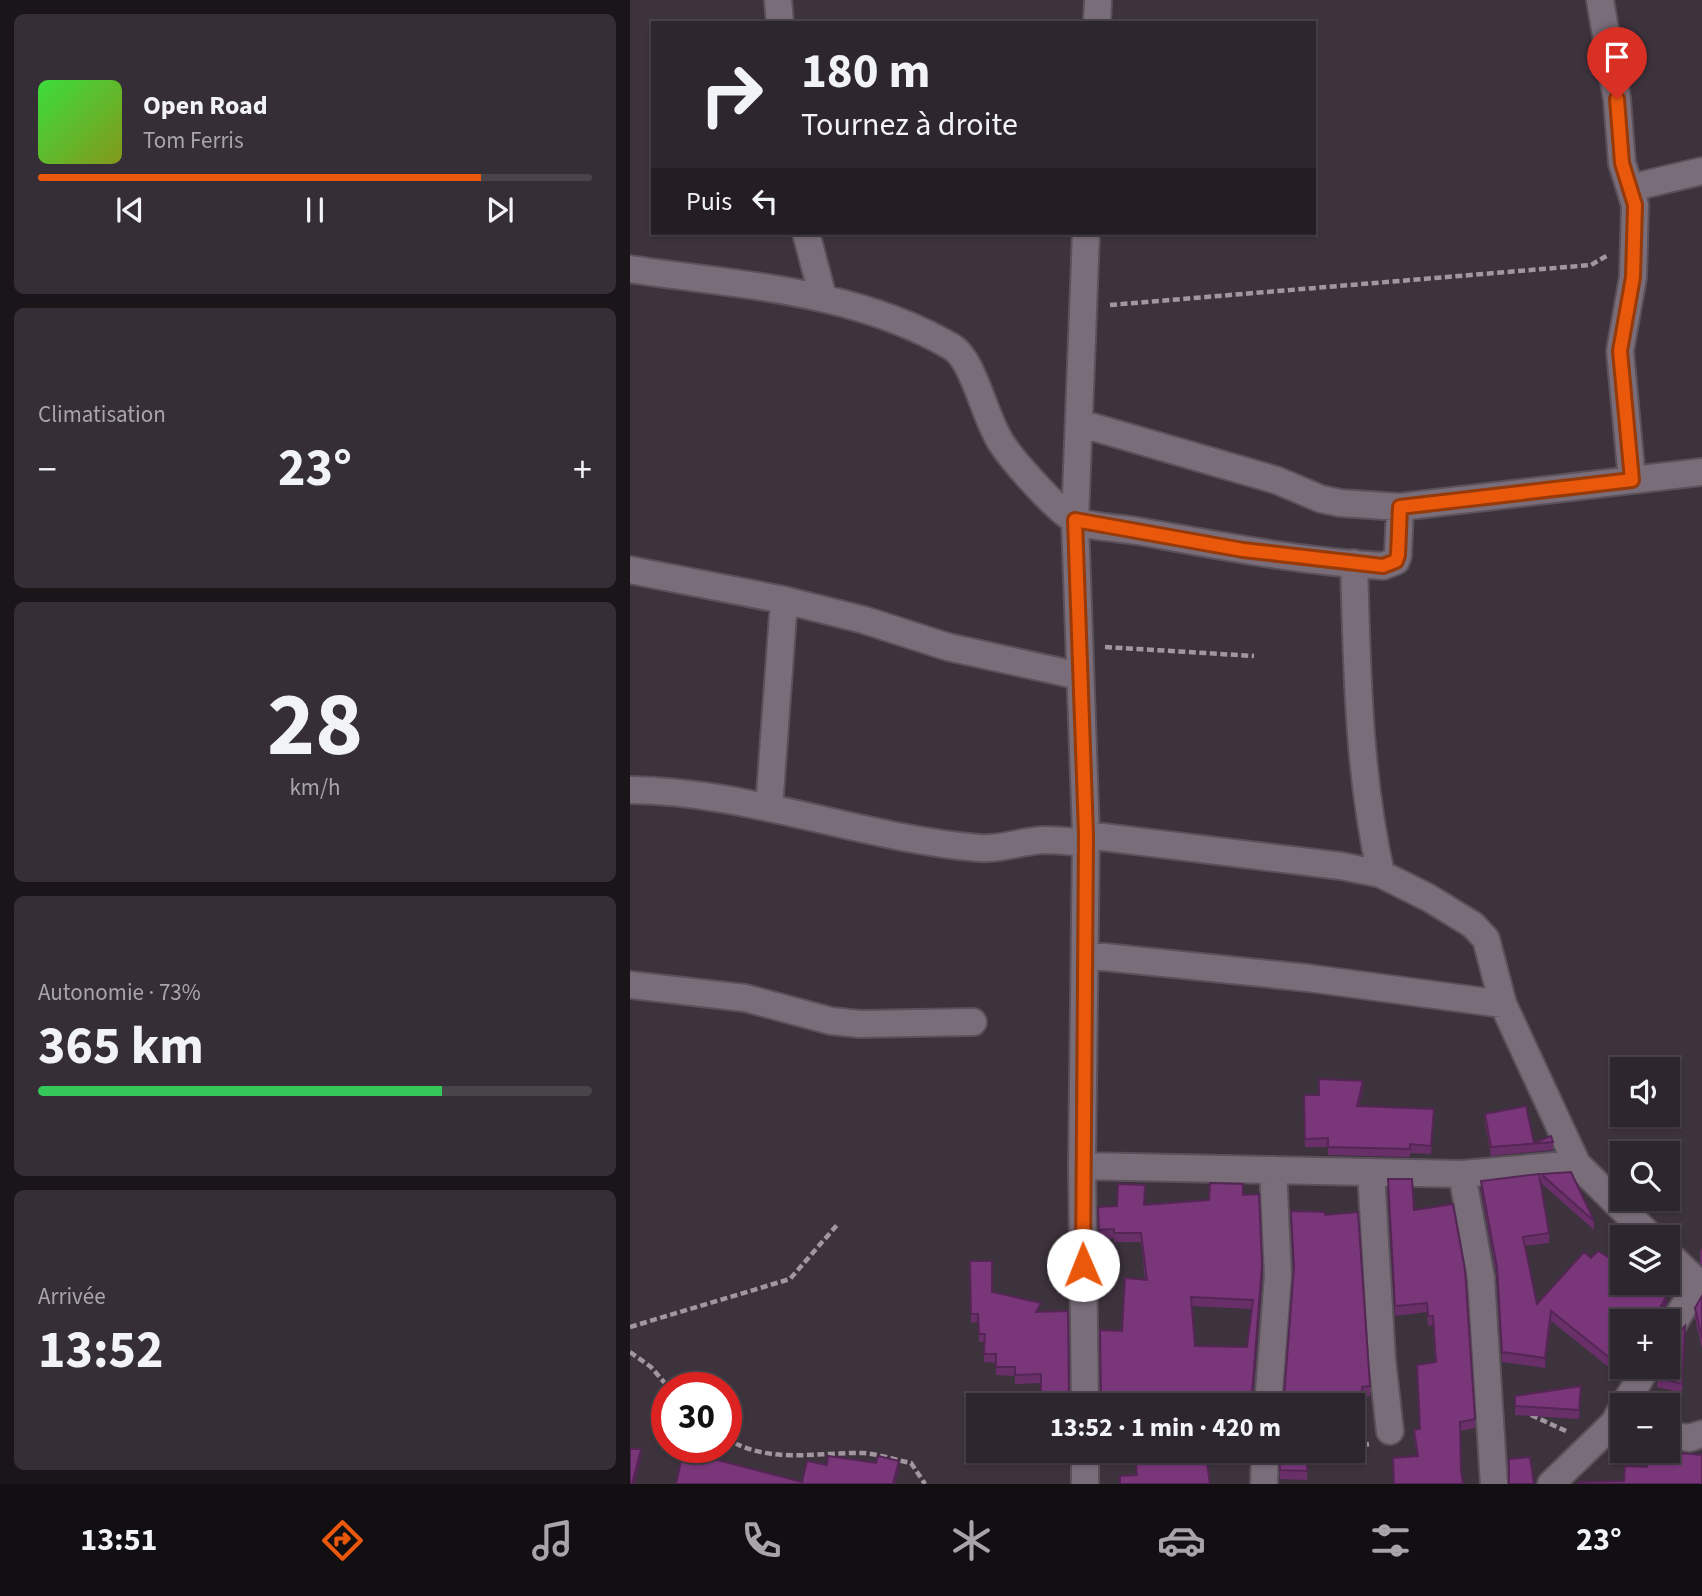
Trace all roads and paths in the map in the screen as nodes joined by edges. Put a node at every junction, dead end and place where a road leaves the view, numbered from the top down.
1 (778, 0) edge
2 (1098, 0) edge
3 (1600, 0) edge
4 (780, 21) edge
5 (1097, 21) edge
6 (1702, 171) edge
7 (1630, 188) junction
8 (807, 235) edge
9 (1086, 235) edge
10 (1636, 239) junction
11 (630, 270) edge
12 (823, 297) junction
13 (1082, 308) junction
14 (1079, 423) junction
15 (1702, 472) edge
16 (1632, 480) junction
17 (1400, 507) junction
18 (1075, 520) junction
19 (1354, 563) junction
20 (630, 570) edge
21 (784, 600) junction
22 (1081, 644) junction
23 (1254, 656) dead end
24 (1080, 676) junction
25 (630, 790) edge
26 (769, 808) junction
27 (1086, 839) junction
28 (1381, 874) junction
29 (1085, 955) junction
30 (630, 985) edge
31 (1503, 1004) junction
32 (972, 1022) dead end
33 (1577, 1164) junction
34 (1082, 1167) junction
35 (1273, 1170) junction
36 (1371, 1172) junction
37 (1462, 1174) junction
38 (836, 1225) dead end
39 (1639, 1225) edge
40 (1680, 1266) edge
41 (1700, 1285) edge
42 (1680, 1315) edge
43 (630, 1327) edge
44 (630, 1352) edge
45 (655, 1372) edge
46 (1084, 1393) edge
47 (1269, 1393) edge
48 (1531, 1415) edge
49 (1610, 1425) edge
50 (1390, 1431) joint
51 (1702, 1434) edge
52 (1680, 1437) edge
53 (1593, 1443) junction
54 (1365, 1444) edge
55 (742, 1447) edge
56 (1085, 1463) edge
57 (1265, 1463) edge
58 (925, 1484) edge
59 (1085, 1484) edge
60 (1264, 1484) edge
61 (1494, 1484) edge
62 (1551, 1484) edge

1 - 4 street
2 - 5 street
3 - 7 street
6 - 7 street
7 - 10 street
8 - 12 street
9 - 13 street
10 - 13 path
10 - 16 street
11 - 12 street
12 - 18 street
13 - 14 street
14 - 17 street
14 - 18 street
15 - 16 street
16 - 17 street
17 - 19 street
18 - 19 street
18 - 22 street
19 - 28 street
20 - 21 street
21 - 24 street
21 - 26 street
22 - 23 path
22 - 24 street
24 - 27 street
25 - 26 street
26 - 27 street
27 - 28 street
27 - 29 street
28 - 31 street
29 - 31 street
29 - 34 street
30 - 32 street
31 - 33 street
33 - 37 street
33 - 39 street
34 - 35 street
34 - 46 street
35 - 36 street
35 - 47 street
36 - 37 street
36 - 50 street
37 - 61 street
38 - 43 path
40 - 41 street
41 - 42 street
44 - 45 path
48 - 53 path
49 - 53 street
50 - 54 path
51 - 52 street
53 - 62 street
55 - 58 path
56 - 59 street
57 - 60 street

